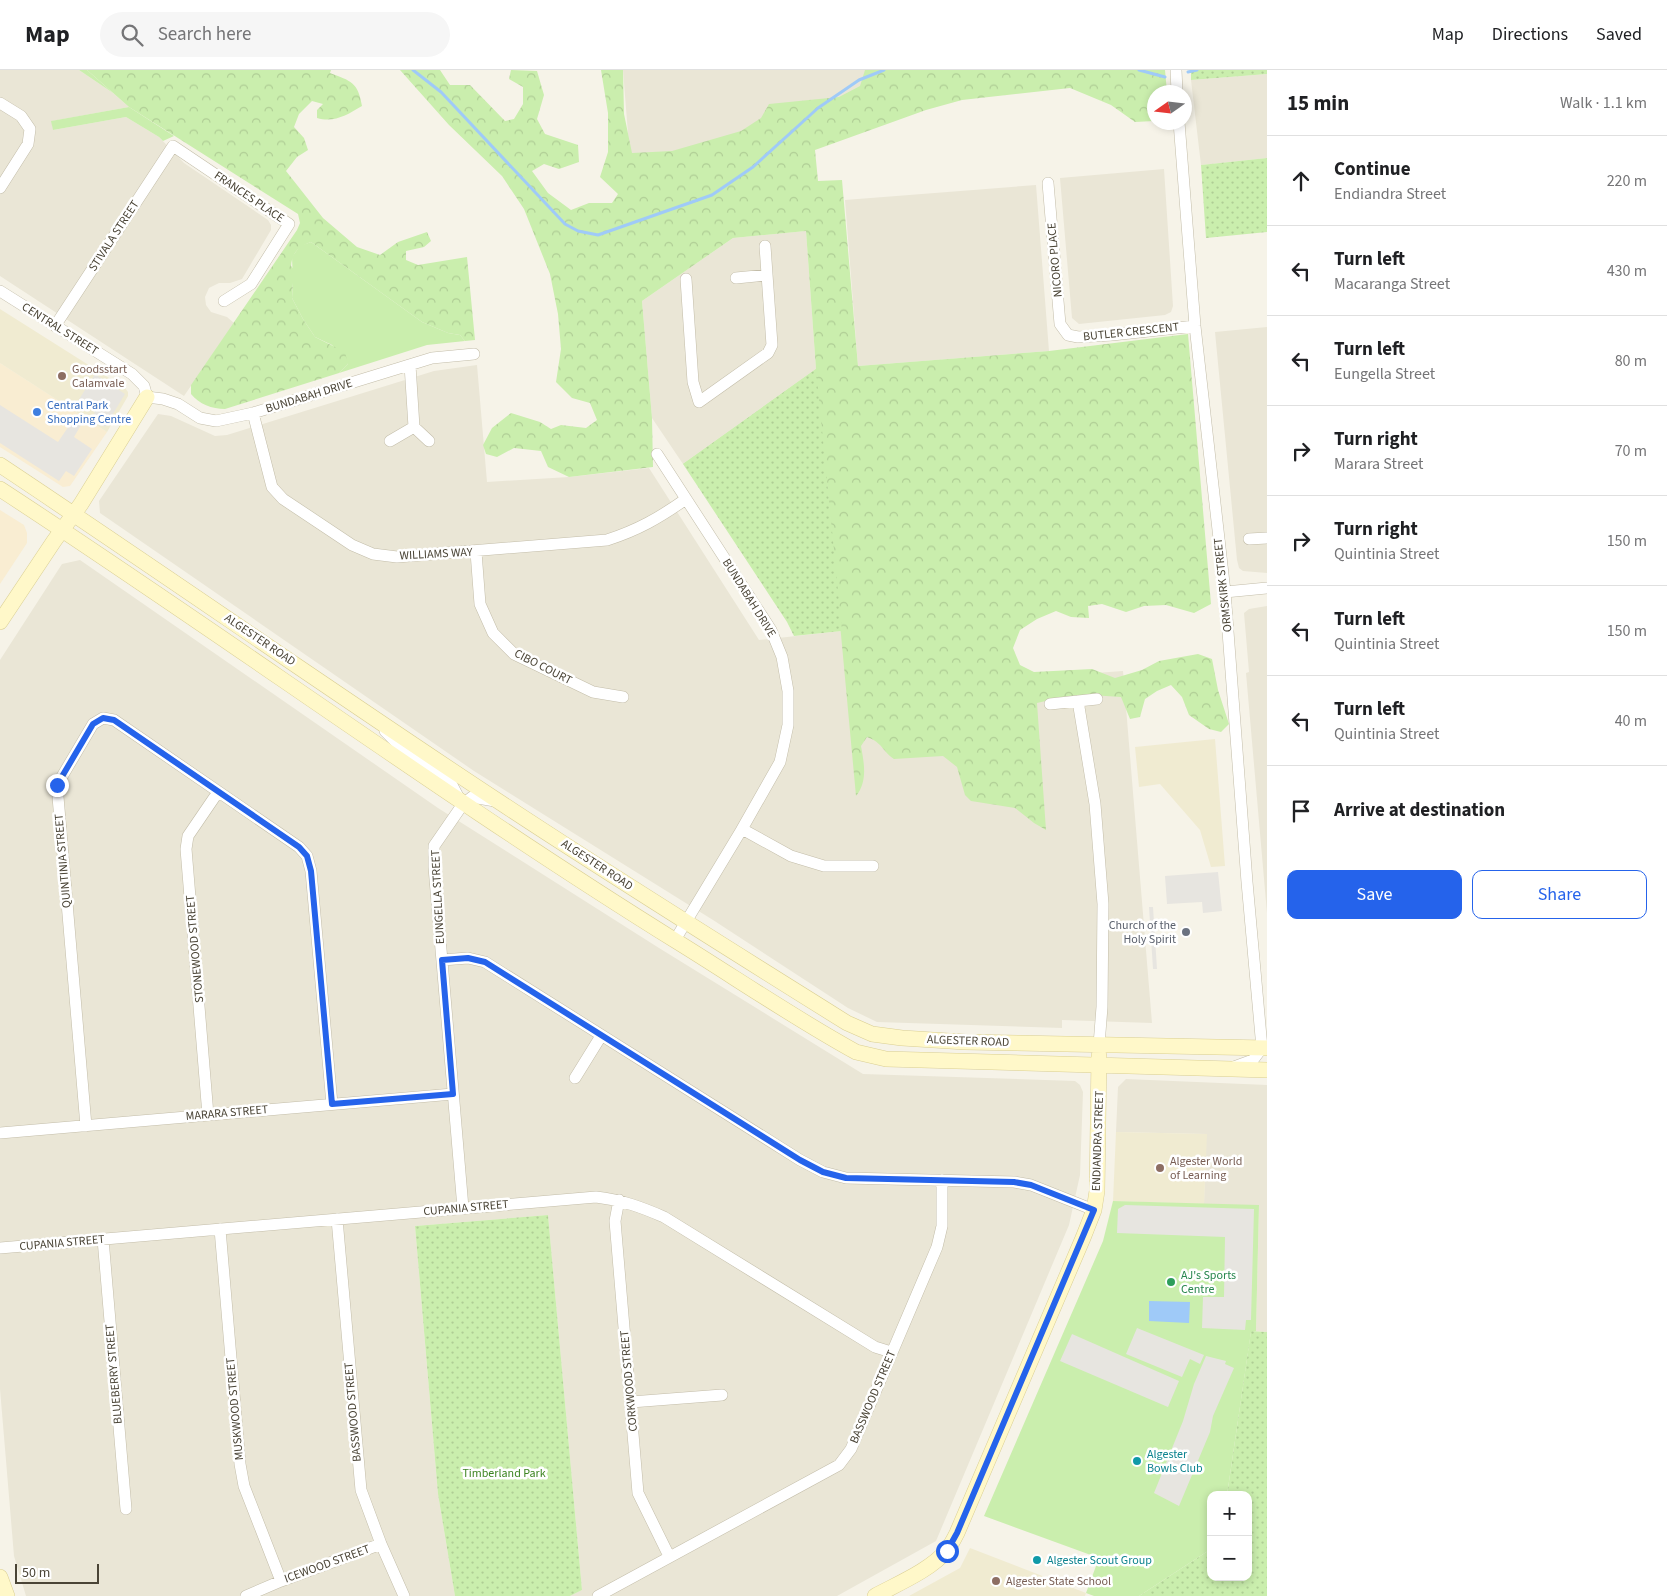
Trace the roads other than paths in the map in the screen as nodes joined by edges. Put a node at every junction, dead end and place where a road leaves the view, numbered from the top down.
1 (1176, 70) edge
2 (1177, 85) edge
3 (0, 103) edge
4 (1181, 130) edge
5 (172, 146) joint
6 (1048, 183) dead end
7 (0, 188) edge
8 (764, 246) dead end
9 (767, 275) junction
10 (736, 278) dead end
11 (686, 279) dead end
12 (0, 291) edge
13 (224, 301) dead end
14 (56, 326) junction
15 (1195, 326) junction
16 (1068, 335) joint
17 (474, 354) dead end
18 (410, 364) junction
19 (147, 397) junction
20 (253, 413) junction
21 (414, 427) junction
22 (390, 441) dead end
23 (429, 441) dead end
24 (657, 454) dead end
25 (0, 465) edge
26 (0, 489) edge
27 (686, 500) junction
28 (74, 514) junction
29 (62, 530) junction
30 (1267, 538) edge
31 (1248, 539) dead end
32 (476, 552) junction
33 (1267, 588) edge
34 (1225, 592) junction
35 (0, 622) edge
36 (623, 697) dead end
37 (1097, 699) dead end
38 (1078, 701) junction
39 (1050, 704) dead end
40 (369, 715) junction
41 (218, 792) junction
42 (500, 802) junction
43 (462, 804) junction
44 (742, 829) junction
45 (872, 866) dead end
46 (686, 922) junction
47 (675, 940) junction
48 (442, 960) junction
49 (601, 1036) junction
50 (1099, 1045) junction
51 (1265, 1049) edge
52 (1099, 1065) junction
53 (1229, 1069) junction
54 (1267, 1070) edge
55 (575, 1078) dead end
56 (453, 1094) junction
57 (332, 1104) junction
58 (208, 1115) junction
59 (86, 1126) junction
60 (0, 1133) edge
61 (942, 1180) junction
62 (619, 1200) junction
63 (463, 1208) junction
64 (1094, 1210) junction
65 (337, 1219) junction
66 (220, 1229) junction
67 (103, 1239) junction
68 (0, 1248) edge
69 (891, 1352) junction
70 (722, 1395) dead end
71 (631, 1402) junction
72 (126, 1509) dead end
73 (381, 1544) junction
74 (669, 1556) junction
75 (0, 1577) edge
76 (281, 1581) junction
77 (7, 1596) edge
78 (246, 1596) edge
79 (404, 1596) edge
80 (598, 1596) edge
81 (875, 1596) edge

1 - 2 street
3 - 7 street
4 - 15 street, ORMSKIRK STREET
5 - 13 street, FRANCES PLACE
5 - 14 street, STIVALA STREET
6 - 16 street, NICORO PLACE
8 - 9 street
9 - 10 street
9 - 11 street
12 - 14 street, CENTRAL STREET
14 - 19 street, CENTRAL STREET
15 - 16 street, BUTLER CRESCENT
15 - 34 street, ORMSKIRK STREET
17 - 18 street, BUNDABAH DRIVE
18 - 20 street, BUNDABAH DRIVE
18 - 21 street
19 - 20 street, BUNDABAH DRIVE
19 - 28 main road
20 - 32 street, WILLIAMS WAY
21 - 22 street
21 - 23 street
24 - 27 street, BUNDABAH DRIVE
25 - 28 main road, ALGESTER ROAD
26 - 29 main road, ALGESTER ROAD
27 - 32 street, WILLIAMS WAY
27 - 44 street, BUNDABAH DRIVE
28 - 29 main road
28 - 40 main road, ALGESTER ROAD
29 - 35 main road
29 - 43 main road, ALGESTER ROAD
30 - 31 street
32 - 36 street, CIBO COURT
33 - 34 street
34 - 51 street, ORMSKIRK STREET
37 - 38 street
38 - 39 street
38 - 50 street
40 - 42 main road, ALGESTER ROAD
40 - 43 street
41 - 57 street, QUINTINIA STREET
41 - 58 street, STONEWOOD STREET
41 - 59 street, QUINTINIA STREET
42 - 43 street
42 - 46 main road, ALGESTER ROAD
43 - 47 main road, ALGESTER ROAD
43 - 48 street, EUNGELLA STREET
44 - 45 street
44 - 46 street, BUNDABAH DRIVE
46 - 47 street, BUNDABAH DRIVE
46 - 50 main road, ALGESTER ROAD
47 - 52 main road, ALGESTER ROAD
48 - 49 street
48 - 56 street, EUNGELLA STREET
49 - 55 street
49 - 61 street
50 - 51 main road, ALGESTER ROAD
50 - 52 main road, ENDIANDRA STREET
51 - 53 street
52 - 53 main road, ALGESTER ROAD
52 - 64 main road, ENDIANDRA STREET
53 - 54 main road, ALGESTER ROAD
56 - 57 street, MARARA STREET
56 - 63 street, EUNGELLA STREET
57 - 58 street, MARARA STREET
58 - 59 street, MARARA STREET
59 - 60 street, MARARA STREET
61 - 64 street
61 - 69 street, BASSWOOD STREET
62 - 63 street, CUPANIA STREET
62 - 69 street, CUPANIA STREET
62 - 71 street, CORKWOOD STREET
63 - 65 street, CUPANIA STREET
64 - 81 main road, ENDIANDRA STREET
65 - 66 street, CUPANIA STREET
65 - 73 street, BASSWOOD STREET
66 - 67 street, CUPANIA STREET
66 - 76 street, MUSKWOOD STREET
67 - 68 street, CUPANIA STREET
67 - 72 street, BLUEBERRY STREET
69 - 74 street, BASSWOOD STREET
70 - 71 street
71 - 74 street, CORKWOOD STREET
73 - 76 street, ICEWOOD STREET
73 - 79 street, BASSWOOD STREET
74 - 80 street, BASSWOOD STREET
75 - 77 main road
76 - 78 street, ICEWOOD STREET

